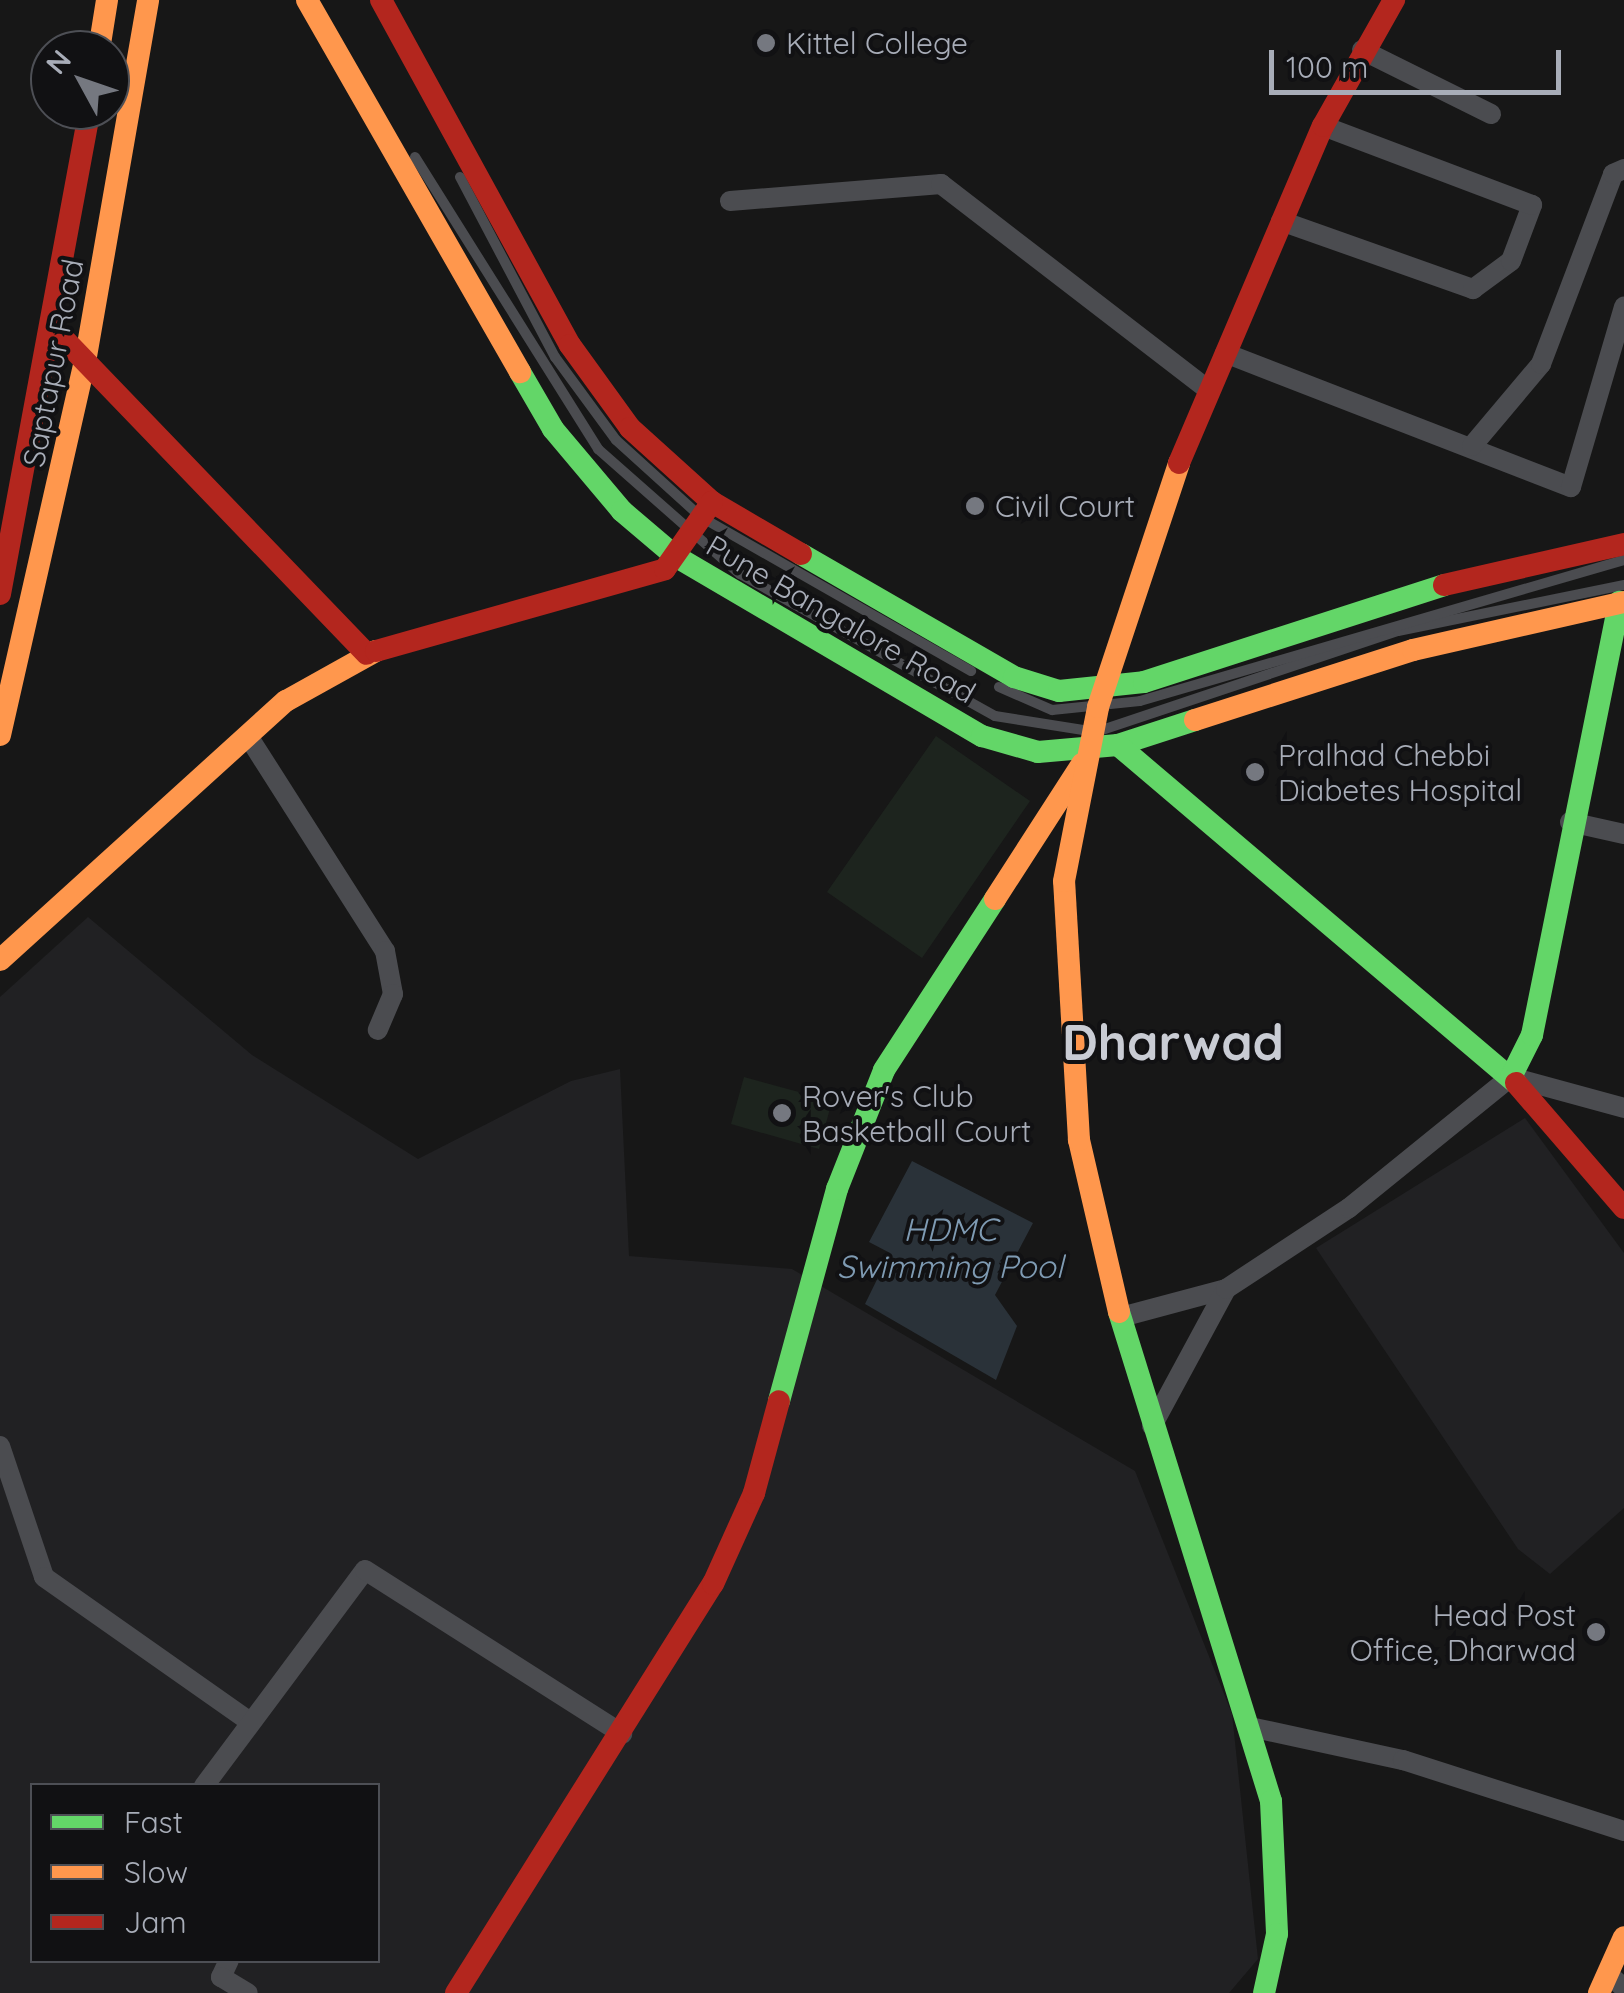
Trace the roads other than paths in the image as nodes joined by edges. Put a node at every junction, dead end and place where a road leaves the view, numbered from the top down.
1 (107, 0) edge
2 (148, 0) edge
3 (307, 0) edge
4 (322, 0) edge
5 (364, 0) edge
6 (381, 0) edge
7 (1394, 0) edge
8 (102, 30) edge
9 (1362, 50) junction
10 (1491, 114) dead end
11 (1323, 126) junction
12 (87, 130) edge
13 (1624, 170) edge
14 (730, 202) dead end
15 (1282, 221) junction
16 (1624, 307) edge
17 (56, 332) junction
18 (1226, 353) junction
19 (85, 362) junction
20 (1210, 390) junction
21 (1472, 446) junction
22 (701, 517) junction
23 (1624, 544) edge
24 (675, 556) junction
25 (1624, 560) edge
26 (3, 566) edge
27 (40, 575) junction
28 (0, 594) edge
29 (1622, 596) edge
30 (366, 654) junction
31 (1101, 697) junction
32 (0, 735) edge
33 (248, 736) junction
34 (1094, 741) junction
35 (1118, 745) junction
36 (1570, 822) junction
37 (1624, 834) edge
38 (0, 960) edge
39 (378, 1030) dead end
40 (1511, 1077) junction
41 (1624, 1108) edge
42 (1624, 1208) edge
43 (1226, 1289) junction
44 (1124, 1316) junction
45 (1152, 1426) junction
46 (0, 1446) edge
47 (249, 1721) junction
48 (1250, 1727) junction
49 (622, 1734) junction
50 (206, 1783) edge
51 (1624, 1831) edge
52 (1624, 1937) edge
53 (227, 1963) edge
54 (1610, 1985) edge
55 (248, 1993) edge
56 (456, 1993) edge
57 (1264, 1993) edge

1 - 8 main road
2 - 19 main road, Saptapur Road
3 - 24 main road, Pune Bangalore Road
4 - 22 lane
5 - 22 lane
6 - 22 main road, Pune Bangalore Road
7 - 9 main road
9 - 10 street
9 - 11 main road
11 - 15 main road
11 - 15 street
12 - 17 main road, Saptapur Road
13 - 21 street
14 - 20 street
15 - 18 main road
16 - 21 street
17 - 19 main road
17 - 26 main road, Saptapur Road
18 - 20 main road
18 - 21 street
19 - 27 main road, Saptapur Road
19 - 30 main road
20 - 31 main road
22 - 24 main road
22 - 31 main road, Pune Bangalore Road
22 - 34 lane
23 - 31 main road, Pune Bangalore Road
24 - 30 main road
24 - 34 main road, Pune Bangalore Road
25 - 31 lane
26 - 27 street
26 - 28 main road, Saptapur Road
27 - 32 main road, Saptapur Road
29 - 34 lane
29 - 35 main road, Pune Bangalore Road
29 - 36 main road
30 - 33 main road
31 - 34 main road
33 - 38 main road
33 - 39 street
34 - 35 main road, Pune Bangalore Road
34 - 44 main road
34 - 49 main road
35 - 40 main road
36 - 37 street
36 - 40 main road
40 - 41 street
40 - 42 main road
40 - 43 street
43 - 44 street
43 - 45 street
44 - 45 main road
45 - 48 main road
46 - 47 street
47 - 49 street
47 - 50 street
48 - 51 street
48 - 57 main road
49 - 56 main road
52 - 54 main road
53 - 55 street

